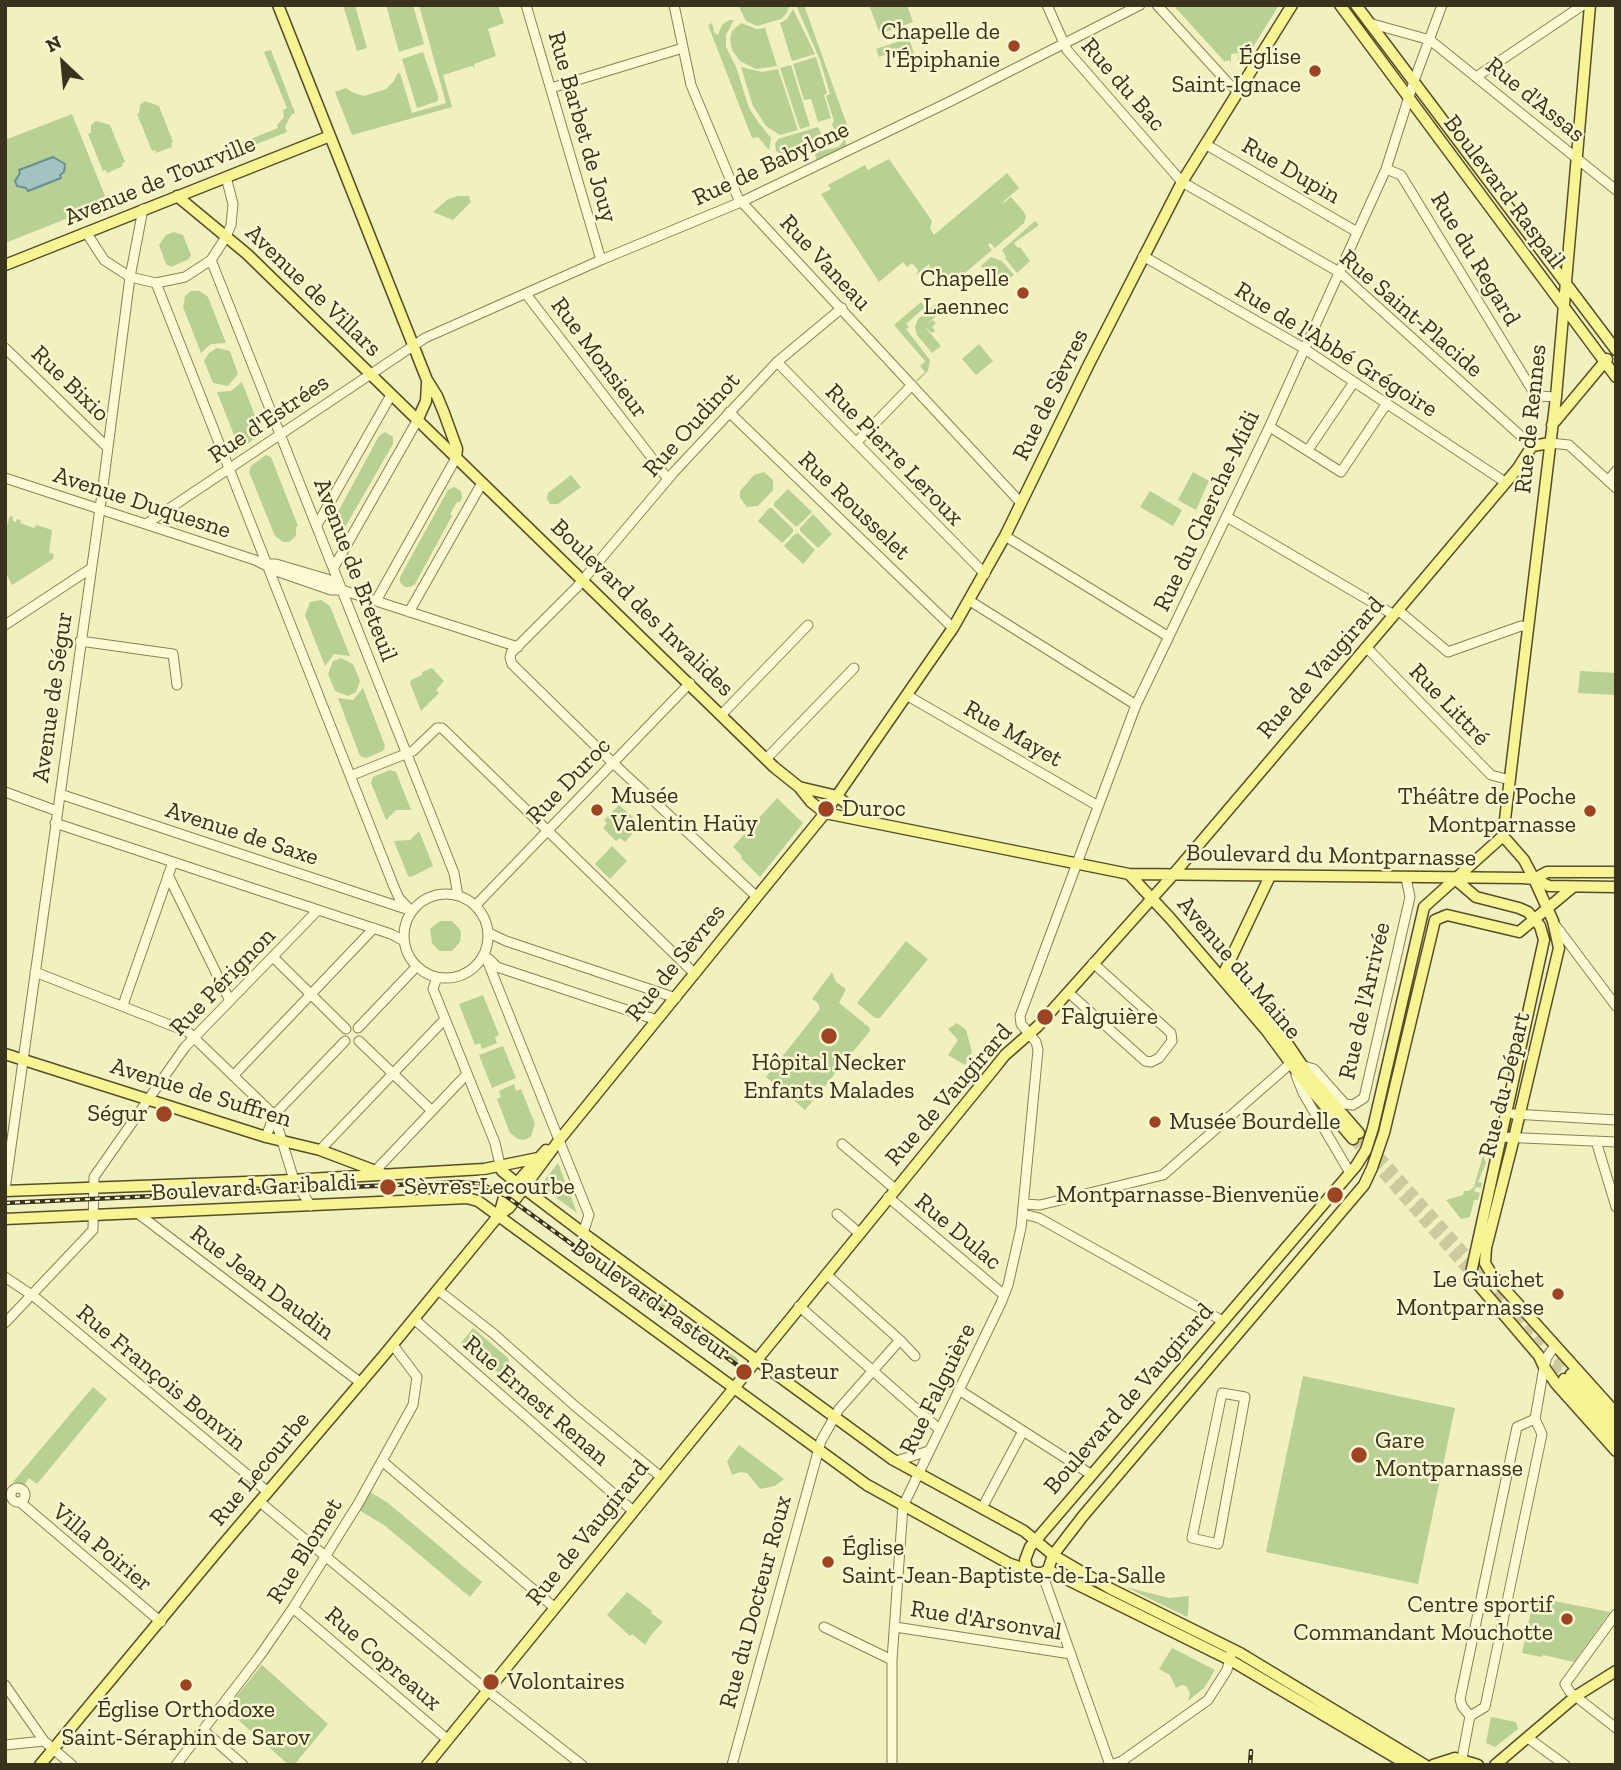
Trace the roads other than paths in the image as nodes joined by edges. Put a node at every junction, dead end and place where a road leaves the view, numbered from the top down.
1 (278, 5) edge
2 (526, 5) edge
3 (674, 5) edge
4 (1047, 5) edge
5 (1128, 5) edge
6 (1140, 5) edge
7 (1157, 5) edge
8 (1292, 5) edge
9 (1340, 5) edge
10 (1356, 5) edge
11 (1442, 5) edge
12 (1583, 5) edge
13 (1590, 5) edge
14 (1119, 16) junction
15 (1369, 23) junction
16 (1359, 30) junction
17 (1430, 40) junction
18 (1063, 44) junction
19 (683, 48) junction
20 (1476, 77) junction
21 (1414, 81) junction
22 (551, 88) junction
23 (1239, 91) junction
24 (1409, 99) junction
25 (330, 135) junction
26 (1205, 145) junction
27 (1576, 158) junction
28 (1386, 169) junction
29 (226, 177) junction
30 (1182, 182) junction
31 (1616, 190) edge
32 (177, 196) junction
33 (741, 202) junction
34 (143, 209) junction
35 (86, 232) junction
36 (1357, 232) junction
37 (226, 237) junction
38 (1143, 256) junction
39 (211, 260) junction
40 (601, 260) junction
41 (5, 265) edge
42 (1339, 272) junction
43 (130, 277) junction
44 (156, 282) junction
45 (1566, 282) junction
46 (526, 294) junction
47 (1564, 308) junction
48 (842, 309) junction
49 (413, 346) junction
50 (5, 348) edge
51 (1305, 349) junction
52 (1616, 349) edge
53 (777, 362) junction
54 (1604, 362) junction
55 (370, 375) junction
56 (1616, 377) edge
57 (426, 380) junction
58 (1354, 382) junction
59 (912, 385) junction
60 (391, 395) junction
61 (1576, 396) junction
62 (1556, 397) junction
63 (1387, 403) junction
64 (729, 412) junction
65 (417, 421) junction
66 (1552, 425) junction
67 (1270, 427) junction
68 (281, 434) junction
69 (856, 443) junction
70 (1550, 443) junction
71 (1532, 446) junction
72 (107, 447) junction
73 (1308, 450) junction
74 (456, 458) junction
75 (228, 469) junction
76 (1616, 471) edge
77 (5, 478) edge
78 (668, 479) junction
79 (1608, 481) junction
80 (1505, 482) junction
81 (482, 483) junction
82 (1616, 488) edge
83 (1021, 503) junction
84 (99, 509) junction
85 (1227, 517) junction
86 (146, 524) junction
87 (317, 525) junction
88 (1005, 536) junction
89 (266, 564) junction
90 (334, 567) junction
91 (90, 569) junction
92 (985, 574) junction
93 (583, 580) junction
94 (342, 590) junction
95 (376, 601) junction
96 (970, 601) junction
97 (409, 612) junction
98 (1396, 613) junction
99 (5, 625) edge
100 (808, 625) dead end
101 (1528, 627) junction
102 (953, 628) junction
103 (1169, 637) junction
104 (80, 641) junction
105 (518, 647) junction
106 (1366, 647) junction
107 (855, 668) dead end
108 (690, 683) junction
109 (177, 685) dead end
110 (908, 695) junction
111 (1136, 705) junction
112 (722, 714) junction
113 (407, 753) junction
114 (766, 759) junction
115 (613, 763) junction
116 (350, 776) junction
117 (1510, 780) junction
118 (799, 787) junction
119 (5, 792) edge
120 (60, 794) junction
121 (837, 796) junction
122 (1098, 806) junction
123 (57, 811) junction
124 (825, 813) junction
125 (866, 820) junction
126 (55, 823) junction
127 (547, 831) junction
128 (1503, 836) junction
129 (173, 862) junction
130 (1075, 865) junction
131 (1616, 872) edge
132 (1129, 874) junction
133 (168, 875) junction
134 (1171, 876) junction
135 (1270, 876) junction
136 (1406, 878) junction
137 (1455, 879) junction
138 (1534, 879) junction
139 (394, 887) junction
140 (1573, 887) junction
141 (1616, 887) edge
142 (458, 896) junction
143 (757, 897) junction
144 (1151, 897) junction
145 (384, 901) junction
146 (475, 906) junction
147 (1548, 908) junction
148 (318, 910) junction
149 (411, 911) junction
150 (1535, 919) junction
151 (1553, 921) junction
152 (374, 928) junction
153 (489, 933) junction
154 (404, 941) junction
155 (485, 955) junction
156 (273, 957) junction
157 (1093, 963) junction
158 (417, 966) junction
159 (510, 971) junction
160 (35, 972) junction
161 (695, 974) junction
162 (1223, 974) junction
163 (436, 977) junction
164 (497, 984) junction
165 (1068, 992) junction
166 (311, 995) junction
167 (676, 998) junction
168 (230, 1002) junction
169 (123, 1005) junction
170 (1616, 1006) edge
171 (445, 1019) junction
172 (657, 1020) junction
173 (358, 1028) junction
174 (346, 1029) junction
175 (1029, 1034) junction
176 (194, 1038) junction
177 (345, 1041) junction
178 (359, 1041) junction
179 (5, 1054) edge
180 (23, 1059) junction
181 (1296, 1065) junction
182 (392, 1073) junction
183 (467, 1074) junction
184 (233, 1076) junction
185 (148, 1100) junction
186 (432, 1111) junction
187 (1506, 1113) junction
188 (1520, 1114) junction
189 (274, 1115) junction
190 (1616, 1120) edge
191 (1356, 1136) tunnel mouth
192 (266, 1137) junction
193 (1500, 1137) junction
194 (1514, 1138) junction
195 (560, 1139) junction
196 (1369, 1141) joint
197 (1596, 1141) junction
198 (283, 1142) junction
199 (1616, 1142) edge
200 (842, 1144) dead end
201 (1380, 1148) joint
202 (320, 1150) junction
203 (538, 1158) junction
204 (500, 1165) junction
205 (380, 1172) junction
206 (1350, 1173) junction
207 (6, 1174) edge
208 (294, 1180) junction
209 (1612, 1183) edge
210 (520, 1185) junction
211 (92, 1189) junction
212 (5, 1190) edge
213 (892, 1193) junction
214 (504, 1197) joint
215 (1040, 1205) junction
216 (311, 1206) junction
217 (1616, 1207) edge
218 (1024, 1209) junction
219 (837, 1214) dead end
220 (1314, 1214) junction
221 (140, 1215) junction
222 (499, 1215) junction
223 (94, 1217) junction
224 (1039, 1218) junction
225 (5, 1219) edge
226 (583, 1233) junction
227 (859, 1233) junction
228 (1323, 1233) junction
229 (826, 1274) junction
230 (5, 1278) edge
231 (1254, 1285) junction
232 (438, 1290) junction
233 (29, 1295) junction
234 (1004, 1295) junction
235 (1269, 1297) junction
236 (799, 1306) junction
237 (414, 1319) junction
238 (1223, 1321) junction
239 (5, 1323) edge
240 (900, 1339) junction
241 (393, 1345) junction
242 (1555, 1346) junction
243 (915, 1356) dead end
244 (756, 1359) junction
245 (1544, 1367) junction
246 (872, 1371) junction
247 (361, 1383) junction
248 (734, 1387) junction
249 (959, 1390) junction
250 (1616, 1412) edge
251 (834, 1417) junction
252 (1535, 1419) junction
253 (1616, 1426) edge
254 (939, 1429) junction
255 (1023, 1431) junction
256 (1616, 1440) edge
257 (818, 1450) junction
258 (929, 1451) junction
259 (1616, 1451) edge
260 (382, 1461) junction
261 (896, 1461) junction
262 (918, 1474) junction
263 (1092, 1475) junction
264 (661, 1477) junction
265 (268, 1492) junction
266 (20, 1502) dead end
267 (260, 1502) junction
268 (903, 1506) junction
269 (982, 1507) junction
270 (634, 1511) junction
271 (1035, 1541) junction
272 (1218, 1544) joint
273 (1053, 1555) junction
274 (326, 1557) junction
275 (1028, 1571) junction
276 (1045, 1572) junction
277 (293, 1608) junction
278 (555, 1608) junction
279 (1616, 1614) edge
280 (161, 1622) junction
281 (824, 1627) dead end
282 (895, 1627) junction
283 (1071, 1654) junction
284 (1235, 1656) junction
285 (892, 1660) junction
286 (1616, 1671) edge
287 (5, 1685) edge
288 (488, 1691) junction
289 (1576, 1696) junction
290 (1470, 1716) junction
291 (1616, 1728) edge
292 (202, 1730) junction
293 (1528, 1738) junction
294 (448, 1740) junction
295 (44, 1741) junction
296 (5, 1745) edge
297 (1384, 1746) junction
298 (53, 1750) junction
299 (1462, 1758) junction
300 (40, 1765) edge
301 (72, 1765) edge
302 (176, 1765) edge
303 (243, 1765) edge
304 (427, 1765) edge
305 (582, 1765) edge
306 (732, 1765) edge
307 (892, 1765) edge
308 (1111, 1765) edge
309 (1408, 1765) edge
310 (1425, 1765) edge
311 (1433, 1765) edge
312 (1478, 1765) edge
313 (1494, 1765) edge
314 (1565, 1765) edge

1 - 25 main road
2 - 22 street, Rue Barbet de Jouy
3 - 19 street, Rue Vaneau
4 - 18 street, Rue du Bac
5 - 14 street
6 - 14 street, Rue de Babylone
7 - 23 street
8 - 23 main road, Rue de Sèvres
9 - 16 main road, Boulevard Raspail
10 - 15 main road, Boulevard Raspail
11 - 17 street, Rue du Cherche-Midi
12 - 20 street
13 - 27 main road, Rue de Rennes
14 - 18 street, Rue de Babylone
15 - 16 main road
15 - 17 street
15 - 21 main road, Boulevard Raspail
16 - 24 main road, Boulevard Raspail
17 - 20 street, Rue d'Assas
17 - 21 street, Rue du Cherche-Midi
18 - 30 street, Rue du Bac
18 - 33 street, Rue de Babylone
19 - 22 street
19 - 33 street, Rue Vaneau
20 - 27 street, Rue d'Assas
21 - 24 street, Rue du Cherche-Midi
21 - 45 main road, Boulevard Raspail
22 - 40 street, Rue Barbet de Jouy
23 - 26 main road, Rue de Sèvres
24 - 28 street, Rue du Cherche-Midi
24 - 47 main road, Boulevard Raspail
25 - 29 main road, Avenue de Tourville
25 - 49 main road
26 - 30 main road, Rue de Sèvres
26 - 36 street, Rue Dupin
27 - 31 street, Rue d'Assas
27 - 45 main road, Rue de Rennes
28 - 36 street, Rue du Cherche-Midi
28 - 62 street, Rue du Regard
29 - 32 main road, Avenue de Tourville
29 - 37 street
30 - 38 main road, Rue de Sèvres
30 - 42 street, Rue Saint-Placide
32 - 34 main road, Avenue de Tourville
32 - 37 main road, Avenue de Villars
33 - 40 street, Rue de Babylone
33 - 48 street, Rue Vaneau
34 - 35 main road, Avenue de Tourville
34 - 43 street, Avenue de Ségur
35 - 41 main road, Avenue de Tourville
35 - 43 street
36 - 42 street, Rue du Cherche-Midi
37 - 39 street
37 - 55 main road, Avenue de Villars
38 - 51 street, Rue de l'Abbé Grégoire
38 - 83 main road, Rue de Sèvres
39 - 44 street
39 - 68 street, Avenue de Breteuil
40 - 46 street, Rue de Babylone
42 - 51 street, Rue du Cherche-Midi
42 - 71 street, Rue Saint-Placide
43 - 44 street
43 - 72 street, Avenue de Ségur
44 - 75 street
45 - 47 main road, Rue de Rennes
45 - 52 main road, Boulevard Raspail
46 - 49 street, Rue de Babylone
46 - 78 street, Rue Monsieur
47 - 54 main road, Boulevard Raspail
47 - 62 main road, Rue de Rennes
48 - 53 street, Rue Oudinot
48 - 59 street, Rue Vaneau
49 - 55 street, Rue d'Estrées
49 - 57 main road
50 - 72 street, Rue Bixio
51 - 58 street, Rue de l'Abbé Grégoire
51 - 67 street, Rue du Cherche-Midi
52 - 54 main road
53 - 64 street, Rue Oudinot
53 - 69 street, Rue Pierre Leroux
54 - 56 main road, Boulevard Raspail
54 - 61 main road
55 - 60 main road, Avenue de Villars
55 - 68 street, Rue d'Estrées
57 - 65 main road
57 - 74 main road
58 - 63 street, Rue de l'Abbé Grégoire
58 - 73 street
59 - 69 street
59 - 83 street, Rue Vaneau
60 - 65 main road, Avenue de Villars
60 - 87 street
61 - 62 main road
61 - 66 main road
62 - 66 main road, Rue de Rennes
63 - 73 street
63 - 80 street, Rue de l'Abbé Grégoire
64 - 78 street, Rue Oudinot
64 - 102 street, Rue Rousselet
65 - 74 main road, Boulevard des Invalides
65 - 90 street
66 - 70 main road, Rue de Rennes
67 - 73 street
67 - 85 street, Rue du Cherche-Midi
68 - 75 street, Rue d'Estrées
68 - 87 street, Avenue de Breteuil
69 - 92 street, Rue Pierre Leroux
70 - 71 main road
70 - 79 street
70 - 101 main road, Rue de Rennes
71 - 80 main road, Rue de Vaugirard
72 - 84 street, Avenue de Ségur
74 - 81 main road, Boulevard des Invalides
74 - 95 street
75 - 86 street, Rue d'Estrées
75 - 89 street
76 - 79 street
77 - 84 street, Avenue Duquesne
78 - 93 street, Rue Oudinot
79 - 82 street
80 - 98 main road, Rue de Vaugirard
81 - 93 main road, Boulevard des Invalides
81 - 97 street
83 - 88 main road, Rue de Sèvres
84 - 86 street, Avenue Duquesne
84 - 91 street, Avenue de Ségur
85 - 98 street
85 - 103 street, Rue du Cherche-Midi
86 - 89 street, Avenue Duquesne
87 - 90 street, Avenue de Breteuil
88 - 92 main road, Rue de Sèvres
88 - 103 street
89 - 94 street, Avenue Duquesne
89 - 116 street
90 - 94 street, Avenue de Breteuil
91 - 99 street
91 - 104 street, Avenue de Ségur
92 - 96 main road, Rue de Sèvres
93 - 105 street, Rue Oudinot
93 - 108 main road, Boulevard des Invalides
94 - 95 street, Avenue Duquesne
94 - 113 street, Avenue de Breteuil
95 - 97 street, Avenue Duquesne
96 - 102 main road, Rue de Sèvres
96 - 111 street
97 - 105 street, Avenue Duquesne
98 - 101 street
98 - 106 main road, Rue de Vaugirard
100 - 112 street
101 - 117 main road, Rue de Rennes
102 - 110 main road, Rue de Sèvres
103 - 111 street, Rue du Cherche-Midi
104 - 109 street
104 - 120 street, Avenue de Ségur
105 - 115 street, Rue Oudinot
106 - 117 street, Rue Littré
106 - 134 main road, Rue de Vaugirard
107 - 114 street
108 - 112 main road, Boulevard des Invalides
108 - 115 street, Rue Duroc
110 - 121 main road, Rue de Sèvres
110 - 122 street, Rue Mayet
111 - 122 street, Rue du Cherche-Midi
112 - 114 main road, Boulevard des Invalides
113 - 116 street
113 - 127 street
113 - 142 street, Avenue de Breteuil
114 - 118 main road, Boulevard des Invalides
115 - 127 street, Rue Duroc
115 - 143 street
116 - 139 street
117 - 128 main road, Rue de Rennes
118 - 121 main road, Boulevard des Invalides
118 - 124 main road, Boulevard des Invalides
119 - 123 street
120 - 123 street, Avenue de Ségur
120 - 145 street, Avenue de Saxe
121 - 124 main road, Rue de Sèvres
121 - 125 main road, Boulevard du Montparnasse
122 - 130 street, Rue du Cherche-Midi
123 - 126 street, Avenue de Ségur
124 - 125 main road, Boulevard du Montparnasse
124 - 143 main road, Rue de Sèvres
125 - 130 main road, Boulevard du Montparnasse
126 - 129 street, Avenue de Saxe
126 - 160 street, Avenue de Ségur
127 - 146 street, Rue Duroc
127 - 161 street
128 - 137 main road, Rue de l'Arrivée
128 - 138 main road, Rue du Départ
129 - 133 street
129 - 148 street, Avenue de Saxe
130 - 132 main road, Boulevard du Montparnasse
130 - 175 street, Rue du Cherche-Midi
131 - 138 main road, Boulevard du Montparnasse
132 - 134 main road, Boulevard du Montparnasse
132 - 144 main road
133 - 168 street
133 - 169 street
134 - 135 main road, Boulevard du Montparnasse
134 - 144 main road, Rue de Vaugirard
135 - 136 main road, Boulevard du Montparnasse
135 - 162 main road
136 - 137 main road, Boulevard du Montparnasse
136 - 181 street, Rue de l'Arrivée
137 - 138 main road, Boulevard du Montparnasse
137 - 150 main road
137 - 196 main road, Rue de l'Arrivée
138 - 140 main road, Boulevard du Montparnasse
138 - 147 main road, Rue du Départ
139 - 145 street
139 - 149 street
140 - 141 main road, Boulevard du Montparnasse
140 - 147 main road
142 - 146 street
142 - 149 street
143 - 161 main road, Rue de Sèvres
144 - 157 main road, Rue de Vaugirard
144 - 162 main road, Avenue du Maine
145 - 149 street, Avenue de Saxe
146 - 153 street
147 - 150 main road
147 - 151 main road, Rue du Départ
148 - 152 street, Avenue de Saxe
148 - 156 street, Rue Pérignon
149 - 154 street
150 - 187 main road, Rue du Départ
150 - 201 main road, Rue de l'Arrivée
151 - 170 street
151 - 188 main road, Rue du Départ
152 - 154 street, Avenue de Saxe
152 - 166 street
153 - 155 street
153 - 167 street
154 - 158 street
155 - 159 street
155 - 163 street
155 - 164 street
156 - 166 street
156 - 168 street, Rue Pérignon
157 - 165 main road, Rue de Vaugirard
157 - 165 street
158 - 163 street
158 - 173 street
159 - 164 street
159 - 172 street
160 - 169 street
160 - 180 street, Avenue de Ségur
161 - 167 main road, Rue de Sèvres
162 - 181 main road, Avenue du Maine
163 - 171 street
164 - 195 street
165 - 175 main road, Rue de Vaugirard
166 - 174 street
166 - 184 street
167 - 172 main road, Rue de Sèvres
168 - 176 street, Rue Pérignon
169 - 176 street
171 - 182 street
171 - 183 street
172 - 195 main road, Rue de Sèvres
173 - 174 street
173 - 178 street
174 - 177 street
175 - 213 main road, Rue de Vaugirard
175 - 218 street, Rue Falguière
176 - 184 street
176 - 185 street, Rue Pérignon
177 - 178 street
177 - 189 street
178 - 182 street
179 - 180 main road, Avenue de Suffren
180 - 185 main road, Avenue de Suffren
180 - 207 street, Avenue de Ségur
181 - 191 main road, Avenue du Maine
181 - 206 street, Avenue du Maine
181 - 215 street
182 - 186 street
182 - 202 street
183 - 186 street
183 - 204 street
184 - 189 street
185 - 192 main road, Avenue de Suffren
185 - 211 street, Rue Pérignon
186 - 205 street
187 - 188 street
187 - 193 main road, Rue du Départ
188 - 190 street
188 - 194 main road, Rue du Départ
189 - 192 street
189 - 198 street
192 - 198 main road, Avenue de Suffren
193 - 194 street
193 - 245 main road, Rue du Départ
194 - 197 street
194 - 242 main road, Rue du Départ
195 - 203 main road, Rue de Sèvres
195 - 210 main road, Rue de Sèvres
195 - 226 street, Boulevard Pasteur
196 - 206 main road, Boulevard de Vaugirard
197 - 199 street
197 - 209 street
198 - 202 main road, Avenue de Suffren
198 - 208 street
200 - 213 street, Rue Dulac
201 - 228 main road, Boulevard de Vaugirard
202 - 205 main road, Avenue de Suffren
203 - 204 main road, Boulevard Garibaldi
203 - 210 main road, Rue de Sèvres
204 - 205 main road, Boulevard Garibaldi
204 - 210 main road
205 - 208 main road, Boulevard Garibaldi
206 - 220 main road, Boulevard de Vaugirard
207 - 212 street, Avenue de Ségur
208 - 211 main road, Boulevard Garibaldi
208 - 216 street
209 - 217 street
210 - 214 main road, Rue de Sèvres
210 - 222 main road, Rue de Sèvres
210 - 226 main road, Boulevard Pasteur
211 - 212 main road, Boulevard Garibaldi
211 - 223 street
213 - 227 main road, Rue de Vaugirard
213 - 234 street, Rue Dulac
214 - 222 main road, Rue Lecourbe
215 - 218 street
215 - 224 street
216 - 221 main road, Boulevard Garibaldi
216 - 222 main road, Boulevard Garibaldi
218 - 224 street
218 - 234 street, Rue Falguière
219 - 227 street
220 - 228 main road
220 - 231 main road, Boulevard de Vaugirard
221 - 223 main road, Boulevard Garibaldi
221 - 247 street, Rue Jean Daudin
222 - 232 main road, Rue Lecourbe
222 - 248 main road, Boulevard Pasteur
223 - 225 main road, Boulevard Garibaldi
223 - 233 street
224 - 238 street
226 - 244 main road, Boulevard Pasteur
227 - 229 main road, Rue de Vaugirard
228 - 235 main road, Boulevard de Vaugirard
229 - 236 main road, Rue de Vaugirard
229 - 240 street
230 - 233 street, Rue François Bonvin
231 - 235 street
231 - 238 main road, Boulevard de Vaugirard
232 - 237 main road, Rue Lecourbe
232 - 264 street
233 - 239 street
233 - 265 street, Rue François Bonvin
234 - 249 street, Rue Falguière
235 - 273 main road, Boulevard de Vaugirard
236 - 244 main road, Rue de Vaugirard
236 - 246 street
237 - 241 main road, Rue Lecourbe
237 - 270 street, Rue Ernest Renan
238 - 263 main road, Boulevard de Vaugirard
240 - 243 street
240 - 246 street, Rue du Docteur Roux
241 - 247 main road, Rue Lecourbe
241 - 260 street, Rue Blomet
242 - 245 street
242 - 250 main road
244 - 248 main road, Rue de Vaugirard
244 - 251 main road, Boulevard Pasteur
245 - 252 street
245 - 259 main road
246 - 251 street, Rue du Docteur Roux
246 - 254 street
247 - 265 main road, Rue Lecourbe
248 - 257 main road, Boulevard Pasteur
248 - 264 main road, Rue de Vaugirard
249 - 254 street, Rue Falguière
249 - 255 street
251 - 257 street, Rue du Docteur Roux
251 - 261 main road, Boulevard Pasteur
252 - 290 street
252 - 290 street
253 - 256 main road
254 - 258 street, Rue Falguière
255 - 263 street
255 - 269 street
257 - 268 main road, Boulevard Pasteur
257 - 306 street, Rue du Docteur Roux
258 - 261 street
258 - 262 street, Rue Falguière
260 - 274 street, Rue Blomet
260 - 278 street
261 - 262 main road, Boulevard Pasteur
262 - 268 street, Rue Falguière
262 - 269 main road, Boulevard Pasteur
263 - 271 main road, Boulevard de Vaugirard
264 - 270 main road, Rue de Vaugirard
265 - 267 main road, Rue Lecourbe
266 - 280 street, Villa Poirier
267 - 274 street
267 - 280 main road, Rue Lecourbe
268 - 275 main road, Boulevard Pasteur
268 - 282 street, Rue Falguière
269 - 271 main road, Boulevard Pasteur
270 - 278 main road, Rue de Vaugirard
271 - 273 main road, Boulevard Pasteur
271 - 275 main road
272 - 272 street
273 - 276 main road
273 - 284 main road, Boulevard Pasteur
274 - 277 street, Rue Blomet
274 - 288 street
275 - 276 main road, Boulevard Pasteur
276 - 283 street
276 - 284 main road, Boulevard Pasteur
277 - 292 street, Rue Blomet
277 - 294 street, Rue Copreaux
278 - 288 main road, Rue de Vaugirard
279 - 289 street
280 - 298 main road, Rue Lecourbe
281 - 285 street
282 - 283 street, Rue d'Arsonval
282 - 285 street, Rue Falguière
283 - 308 street
284 - 297 main road
284 - 308 street
285 - 307 street, Rue Falguière
286 - 289 main road
287 - 295 street
288 - 294 main road, Rue de Vaugirard
288 - 305 street
289 - 291 street
289 - 293 main road
290 - 299 street
292 - 302 street, Rue Blomet
292 - 303 street
293 - 313 main road
293 - 314 street
294 - 304 main road, Rue de Vaugirard
295 - 296 street
295 - 298 street
297 - 309 main road
297 - 310 main road
298 - 300 main road, Rue Lecourbe
298 - 301 street
299 - 311 main road
299 - 312 main road

